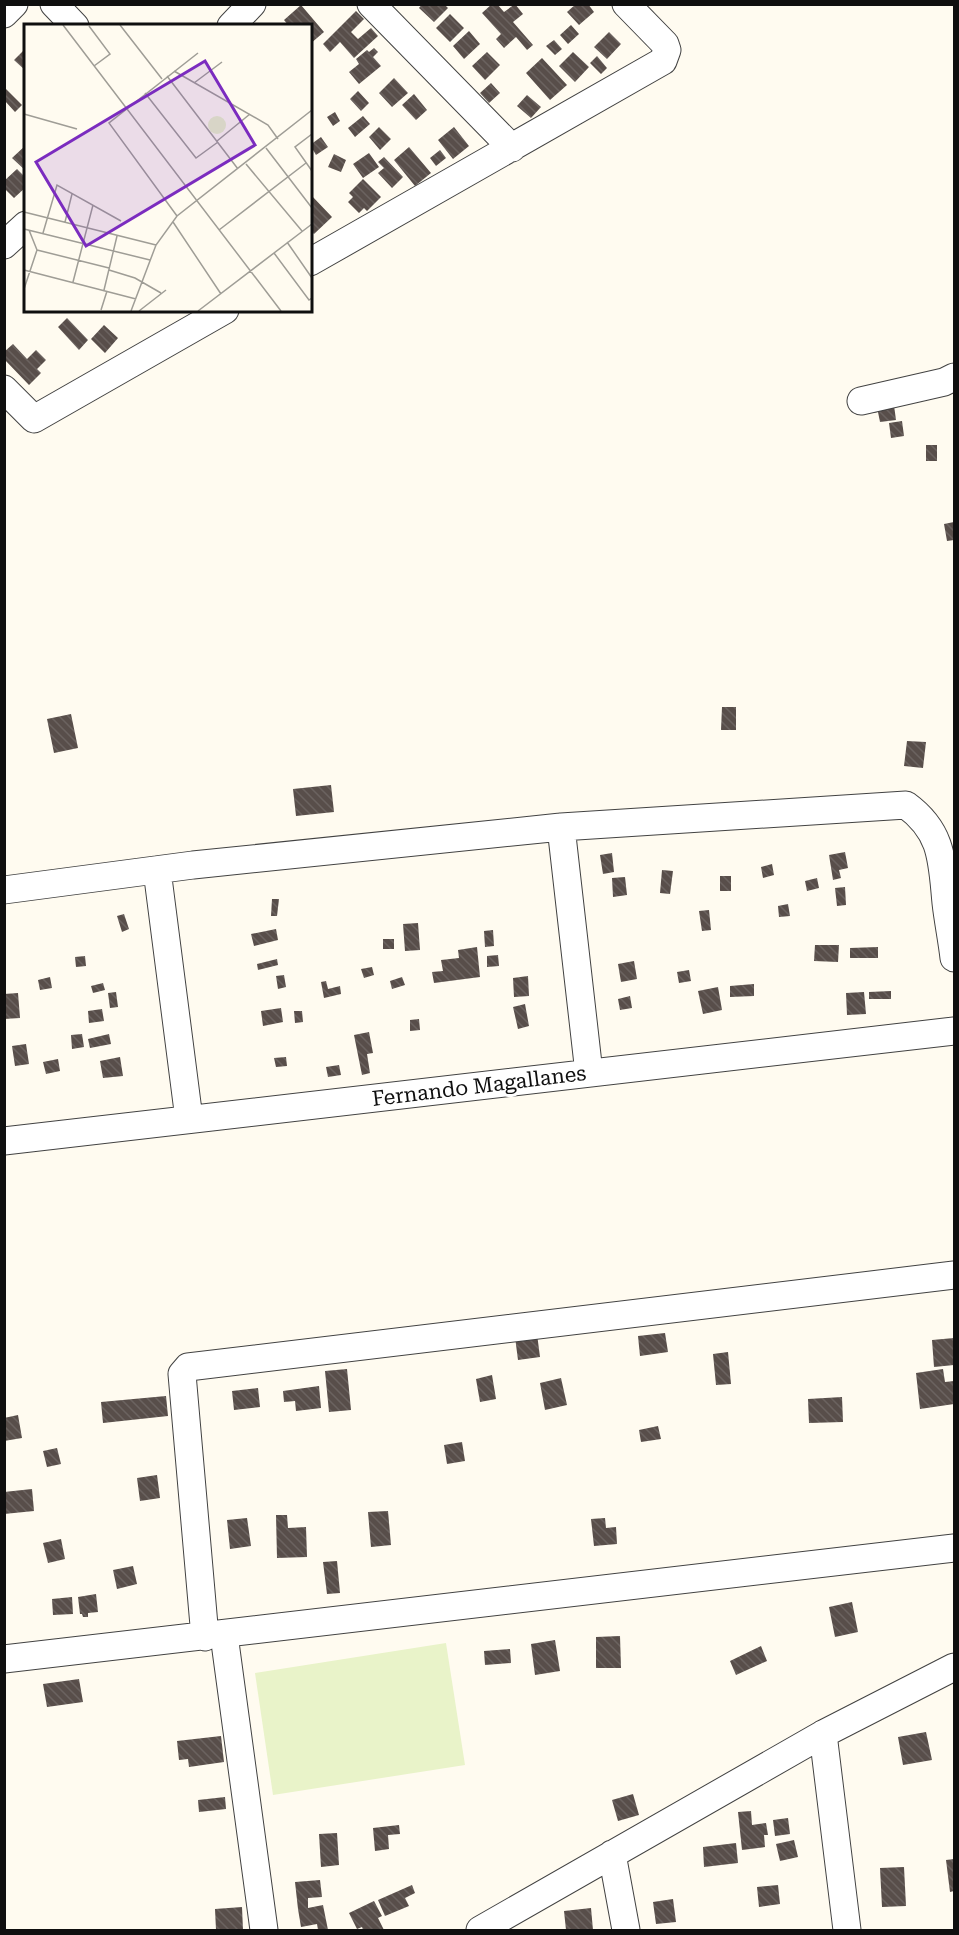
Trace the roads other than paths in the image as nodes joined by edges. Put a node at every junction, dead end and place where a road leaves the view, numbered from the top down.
1 (14, 4) edge
2 (54, 4) edge
3 (252, 4) edge
4 (371, 4) edge
5 (626, 4) edge
6 (4, 14) edge
7 (73, 24) edge
8 (233, 24) edge
9 (512, 148) junction
10 (24, 227) edge
11 (4, 245) edge
12 (312, 261) edge
13 (221, 312) edge
14 (951, 385) edge
15 (4, 389) edge
16 (861, 401) dead end
17 (561, 827) junction
18 (157, 870) junction
19 (4, 890) edge
20 (954, 958) edge
21 (954, 1031) edge
22 (589, 1073) junction
23 (189, 1119) junction
24 (4, 1141) edge
25 (954, 1275) edge
26 (954, 1548) edge
27 (214, 1636) junction
28 (4, 1659) edge
29 (954, 1667) edge
30 (823, 1734) junction
31 (612, 1854) junction
32 (264, 1930) edge
33 (480, 1930) edge
34 (626, 1930) edge
35 (847, 1930) edge

1 - 6 street
2 - 7 street
3 - 8 street
4 - 9 street
5 - 9 street
9 - 12 street
10 - 11 street
13 - 15 street
14 - 16 street
17 - 18 street
17 - 20 street
17 - 22 street
18 - 19 street
18 - 23 street
21 - 22 street, Fernando Magallanes
22 - 23 street, Fernando Magallanes
23 - 24 street, Fernando Magallanes
25 - 27 street
26 - 27 street
27 - 28 street
27 - 32 street
29 - 30 street
30 - 31 street
30 - 35 street
31 - 33 street
31 - 34 street

